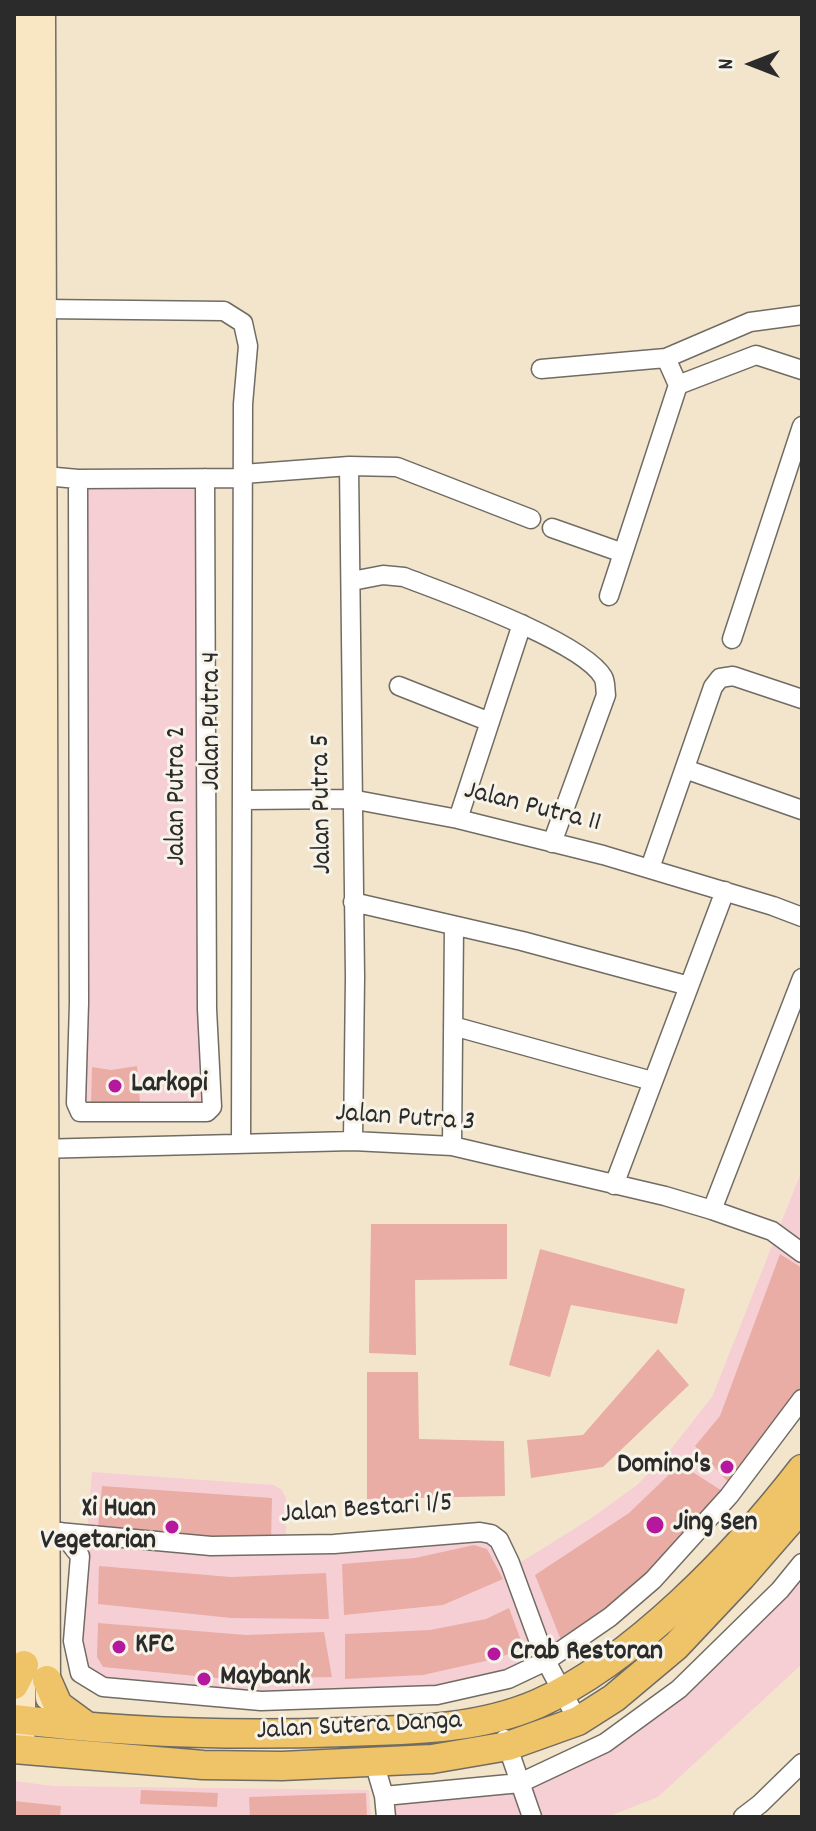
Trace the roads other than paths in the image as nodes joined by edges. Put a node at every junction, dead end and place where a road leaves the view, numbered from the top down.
1 (22, 14) edge
2 (43, 14) edge
3 (18, 261) edge
4 (43, 309) junction
5 (802, 315) edge
6 (666, 358) junction
7 (541, 369) dead end
8 (802, 370) edge
9 (678, 385) junction
10 (802, 426) edge
11 (349, 466) junction
12 (26, 474) edge
13 (243, 476) junction
14 (205, 478) junction
15 (78, 479) junction
16 (531, 519) dead end
17 (552, 528) dead end
18 (623, 553) junction
19 (352, 581) junction
20 (609, 596) dead end
21 (522, 624) junction
22 (18, 630) edge
23 (732, 639) dead end
24 (399, 686) dead end
25 (802, 699) edge
26 (490, 722) junction
27 (685, 769) junction
28 (351, 799) junction
29 (242, 800) junction
30 (802, 810) edge
31 (458, 819) junction
32 (552, 843) junction
33 (650, 868) junction
34 (725, 891) junction
35 (353, 902) junction
36 (802, 917) edge
37 (454, 926) junction
38 (802, 978) edge
39 (689, 986) junction
40 (45, 1001) junction
41 (79, 1003) junction
42 (207, 1009) junction
43 (241, 1012) junction
44 (453, 1026) junction
45 (18, 1058) edge
46 (652, 1081) junction
47 (353, 1141) junction
48 (241, 1142) junction
49 (452, 1146) junction
50 (28, 1149) edge
51 (614, 1185) junction
52 (712, 1210) junction
53 (802, 1253) edge
54 (802, 1399) edge
55 (802, 1469) edge
56 (802, 1507) edge
57 (19, 1520) edge
58 (54, 1531) junction
59 (108, 1536) junction
60 (80, 1556) junction
61 (802, 1563) edge
62 (546, 1661) junction
63 (29, 1676) edge
64 (560, 1692) junction
65 (495, 1718) junction
66 (28, 1720) edge
67 (578, 1721) junction
68 (88, 1727) junction
69 (508, 1746) junction
70 (27, 1750) edge
71 (374, 1762) junction
72 (802, 1763) edge
73 (520, 1783) junction
74 (384, 1796) junction
75 (386, 1817) edge
76 (532, 1817) edge
77 (743, 1817) edge

1 - 3 main road
2 - 4 main road
3 - 12 main road
4 - 12 main road
4 - 13 street, Jalan Putra 4
5 - 6 street
6 - 7 street
6 - 9 street
8 - 9 street
9 - 18 street
10 - 23 street
11 - 13 street
11 - 16 street
11 - 19 street, Jalan Putra 5
12 - 15 street
12 - 22 main road
12 - 40 main road
13 - 14 street
13 - 29 street, Jalan Putra 4
14 - 15 street
14 - 42 street, Jalan Putra 2
15 - 41 street
17 - 18 street
18 - 20 street
19 - 21 street
19 - 28 street, Jalan Putra 5
21 - 26 street
21 - 32 street
22 - 45 main road
24 - 26 street
25 - 27 street
26 - 31 street
27 - 30 street
27 - 33 street
28 - 29 street, Jalan Putra 11
28 - 31 street, Jalan Putra 11
28 - 35 street, Jalan Putra 5
29 - 43 street, Jalan Putra 4
31 - 32 street, Jalan Putra 11
32 - 33 street, Jalan Putra 11
33 - 34 street, Jalan Putra 11
34 - 36 street, Jalan Putra 11
34 - 39 street
35 - 37 street
35 - 47 street, Jalan Putra 5
37 - 39 street
37 - 44 street
38 - 52 street
39 - 46 street
40 - 41 street
40 - 50 main road
41 - 42 street, Jalan Putra 2
42 - 43 street
43 - 48 street, Jalan Putra 4
44 - 46 street
44 - 49 street
45 - 50 main road
46 - 51 street
47 - 48 street, Jalan Putra 3
47 - 49 street, Jalan Putra 3
48 - 50 street, Jalan Putra 3
49 - 51 street, Jalan Putra 3
50 - 57 main road
50 - 58 main road
51 - 52 street, Jalan Putra 3
52 - 53 street, Jalan Putra 3
54 - 62 street
55 - 64 main road, Jalan Sutera Danga
56 - 67 main road, Jalan Sutera Danga
57 - 63 main road
58 - 59 street, Jalan Bestari 1/5
58 - 60 street
58 - 63 main road
59 - 60 street
59 - 62 street, Jalan Bestari 1/5
60 - 62 street
61 - 73 street
62 - 64 street, Jalan Bestari 1/5
63 - 66 main road
63 - 68 main road
64 - 65 main road, Jalan Sutera Danga
64 - 67 street, Jalan Bestari 1/5
65 - 68 main road, Jalan Sutera Danga
65 - 69 street
66 - 68 main road, Jalan Sutera Danga
66 - 70 main road
67 - 69 main road, Jalan Sutera Danga
69 - 71 main road, Jalan Sutera Danga
69 - 73 street
70 - 71 main road, Jalan Sutera Danga
71 - 74 street
72 - 77 street
73 - 74 street
73 - 76 street
74 - 75 street

